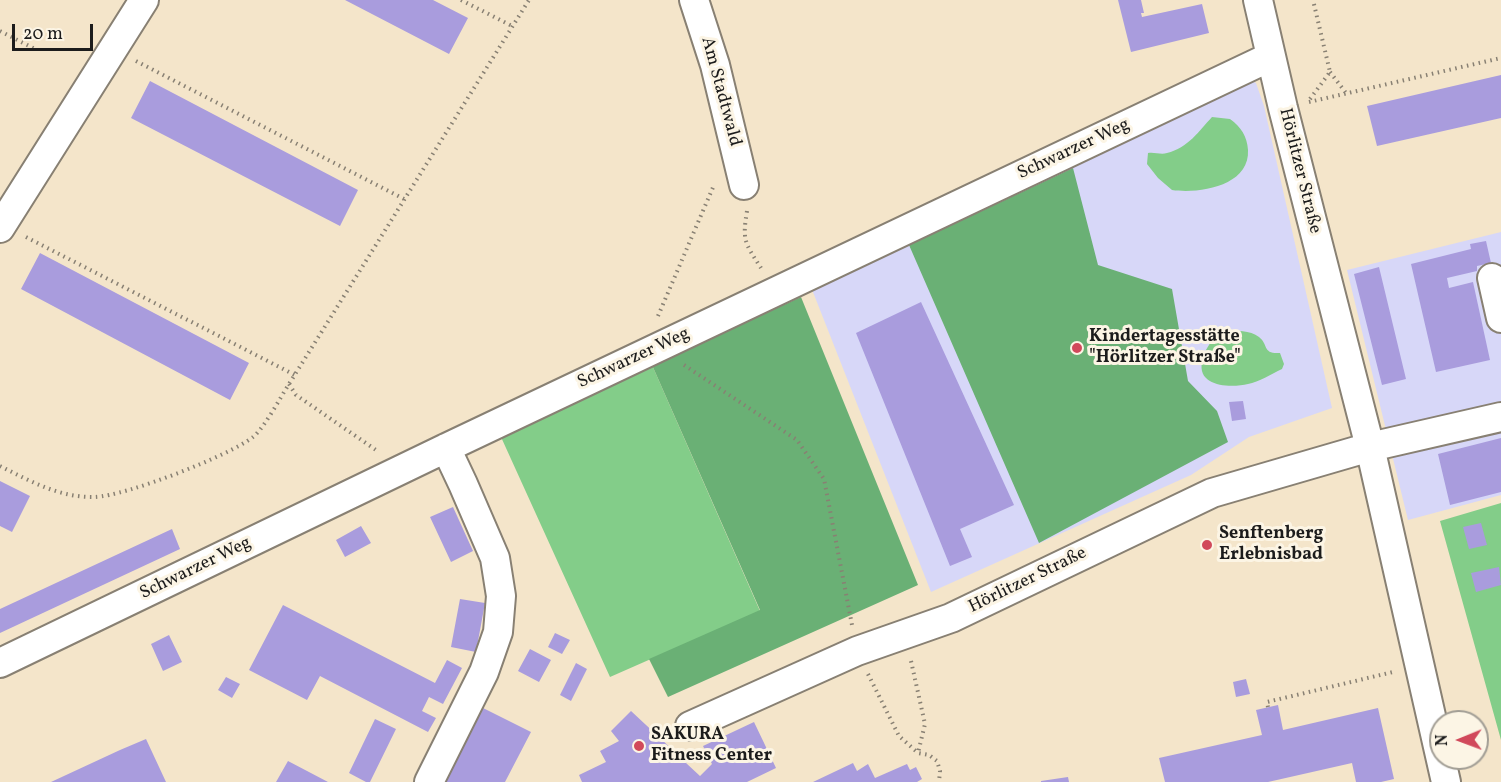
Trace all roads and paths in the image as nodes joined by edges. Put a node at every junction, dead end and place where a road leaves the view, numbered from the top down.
1 (144, 0) edge
2 (461, 0) edge
3 (529, 0) edge
4 (694, 0) edge
5 (1258, 0) edge
6 (1313, 0) edge
7 (512, 26) junction
8 (0, 31) edge
9 (1275, 47) junction
10 (113, 49) junction
11 (37, 50) dead end
12 (1501, 58) edge
13 (1330, 72) junction
14 (1346, 93) junction
15 (1295, 105) junction
16 (735, 147) junction
17 (744, 185) joint
18 (404, 199) junction
19 (1, 226) edge
20 (1492, 278) dead end
21 (776, 291) junction
22 (1501, 318) edge
23 (650, 351) junction
24 (295, 375) junction
25 (290, 384) junction
26 (1501, 417) edge
27 (1370, 447) junction
28 (446, 448) junction
29 (420, 461) junction
30 (0, 466) edge
31 (904, 634) junction
32 (857, 651) junction
33 (0, 663) edge
34 (1420, 666) junction
35 (1268, 707) dead end
36 (690, 726) dead end
37 (918, 753) junction
38 (429, 782) edge
39 (939, 782) edge
40 (1446, 782) edge

1 - 10 street
2 - 7 path
3 - 7 path
4 - 16 street, Am Stadtwald
5 - 9 street, Hörlitzer Straße
6 - 13 path
7 - 18 path
8 - 11 path
9 - 15 street, Hörlitzer Straße
9 - 21 street, Schwarzer Weg
10 - 18 path
10 - 19 street
12 - 14 path
13 - 14 path
13 - 15 path
14 - 15 path
15 - 27 street, Hörlitzer Straße
16 - 17 street, Am Stadtwald
16 - 23 path
17 - 21 path
18 - 24 path
19 - 24 path
20 - 22 street
21 - 23 street, Schwarzer Weg
23 - 28 street, Schwarzer Weg
23 - 32 path
24 - 25 path
25 - 29 path
25 - 30 path
26 - 27 street
27 - 31 street, Hörlitzer Straße
27 - 34 street, Hörlitzer Straße
28 - 29 street, Schwarzer Weg
28 - 38 street
29 - 33 street, Schwarzer Weg
31 - 32 street, Hörlitzer Straße
31 - 37 path
32 - 36 street, Hörlitzer Straße
32 - 37 path
34 - 35 path
34 - 40 street, Hörlitzer Straße
37 - 39 path

